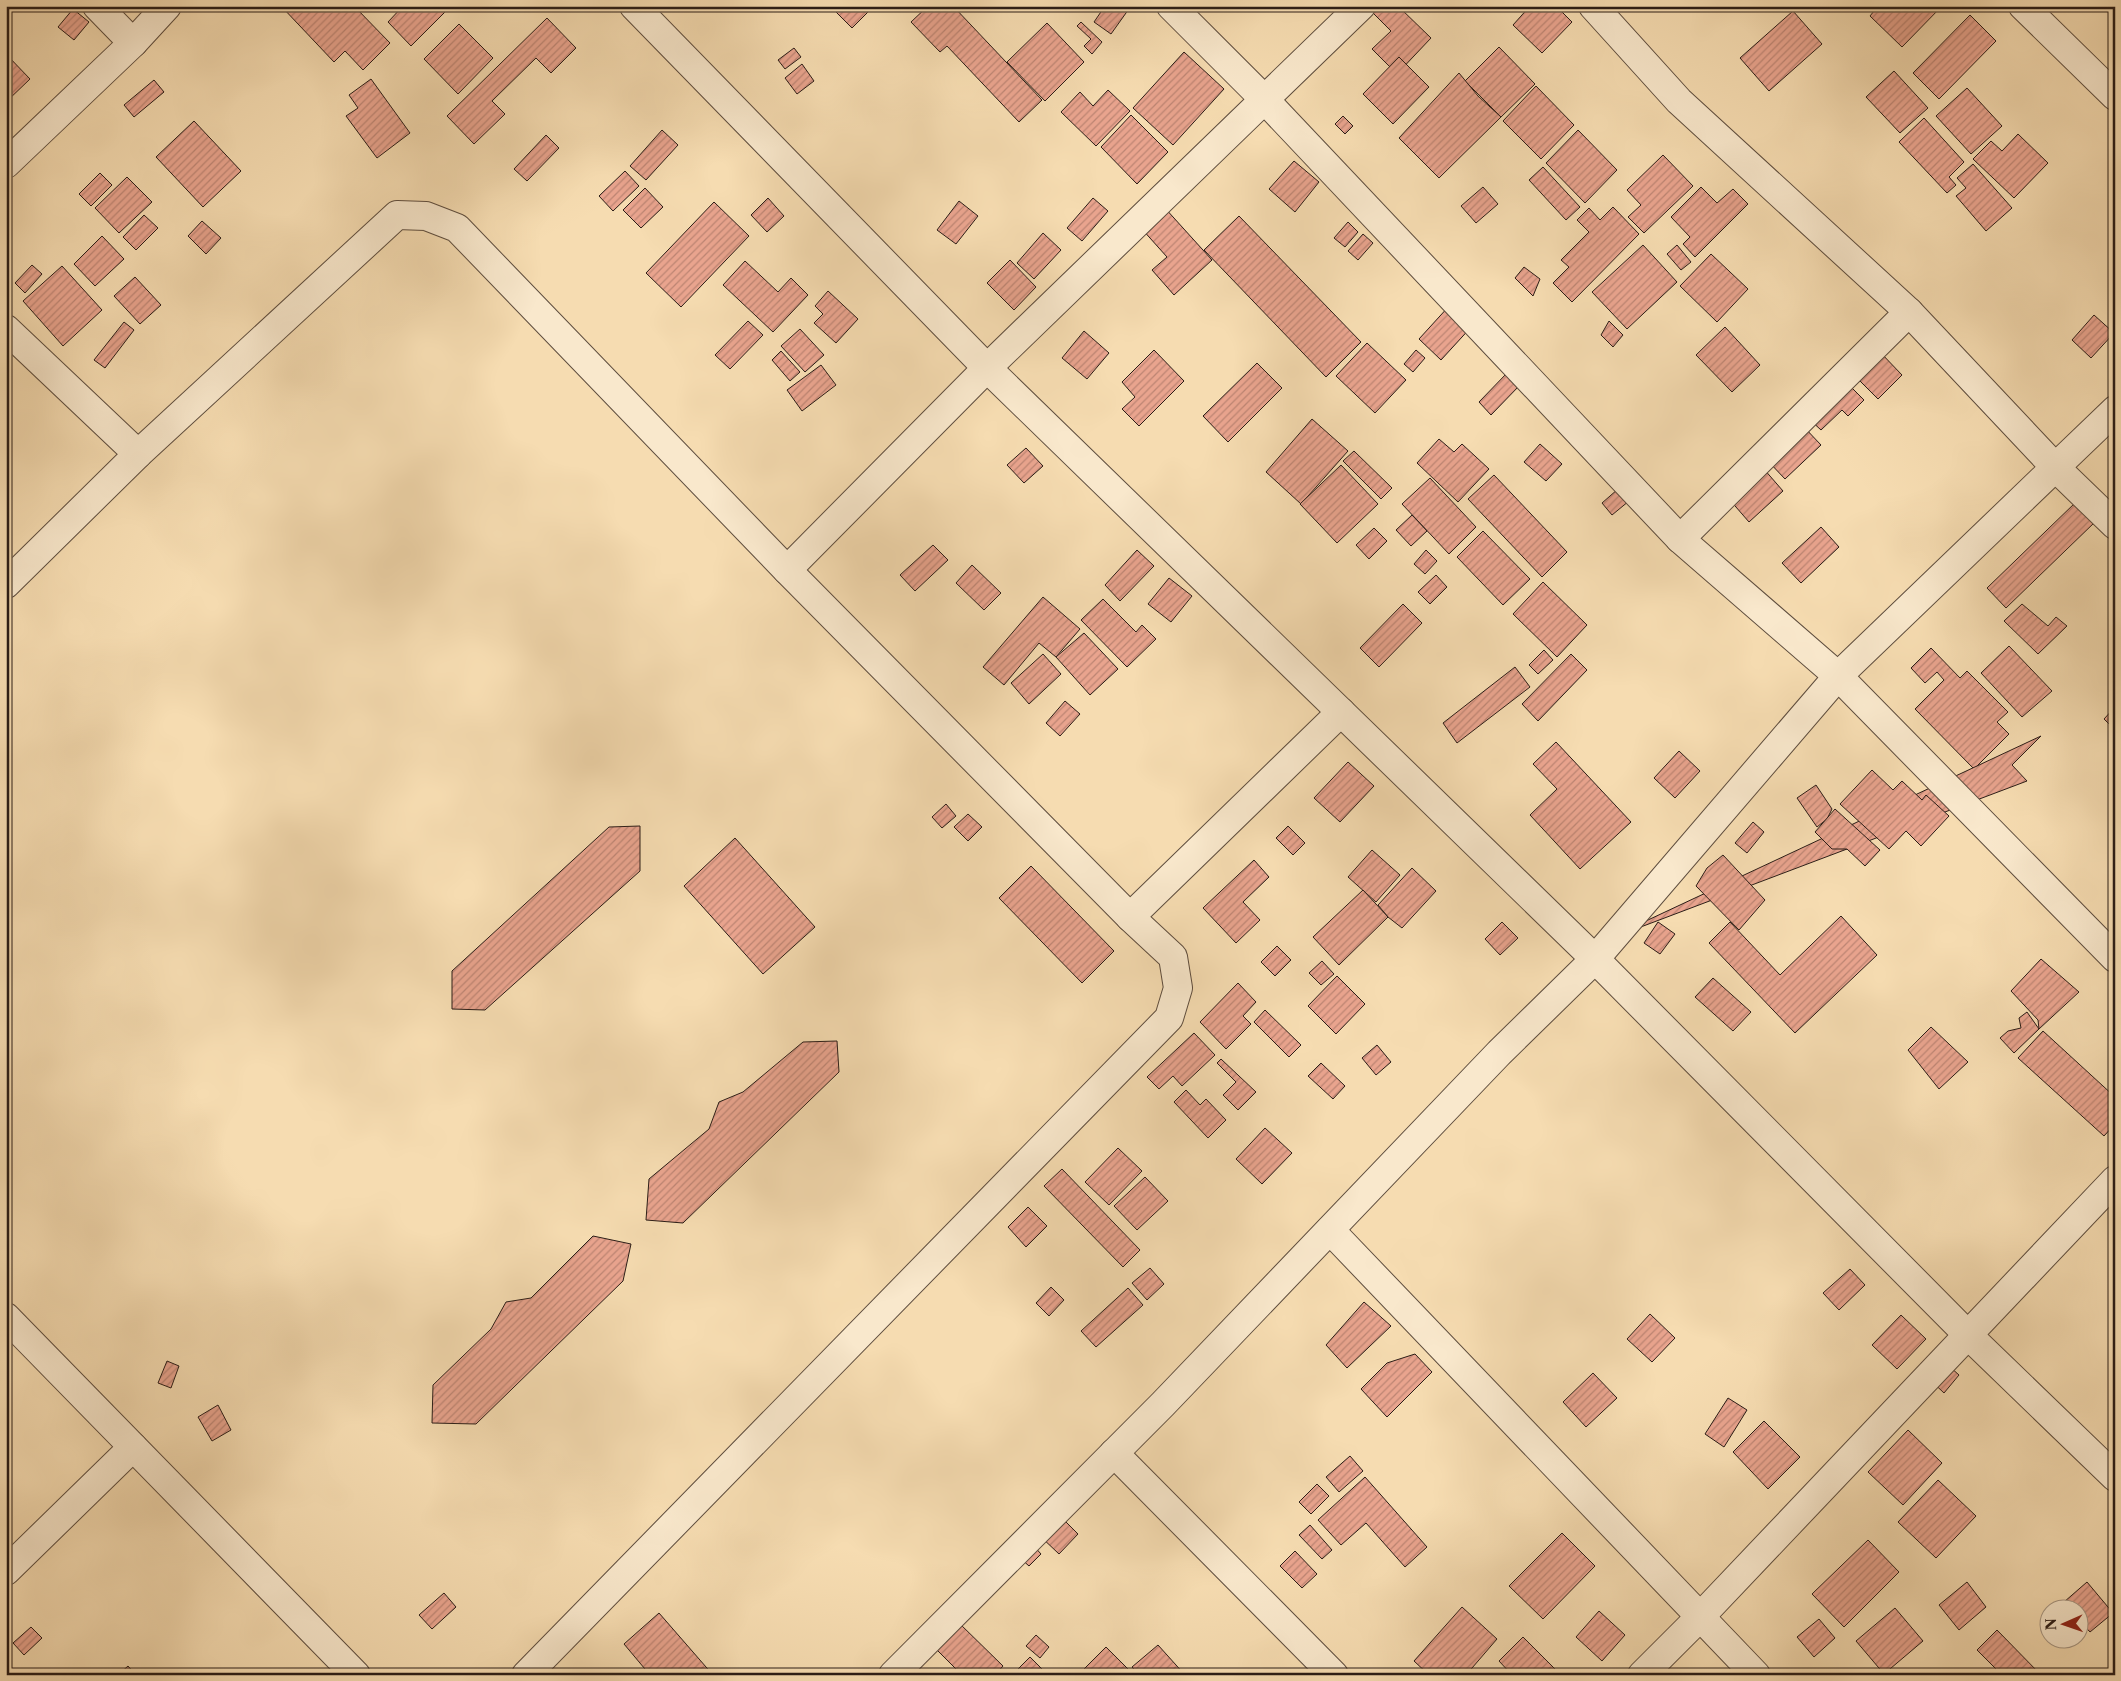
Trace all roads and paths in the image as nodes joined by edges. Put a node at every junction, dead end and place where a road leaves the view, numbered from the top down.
1 (97, 6) edge
2 (167, 6) edge
3 (634, 6) edge
4 (1171, 6) edge
5 (1361, 6) edge
6 (1593, 6) edge
7 (2023, 6) edge
8 (133, 43) junction
9 (2115, 96) edge
10 (1266, 100) junction
11 (6, 164) edge
12 (1909, 312) junction
13 (6, 329) edge
14 (987, 368) junction
15 (2115, 410) edge
16 (138, 454) junction
17 (2055, 467) junction
18 (2115, 525) edge
19 (1680, 539) junction
20 (787, 570) junction
21 (6, 584) edge
22 (1838, 676) junction
23 (1341, 712) junction
24 (1130, 916) junction
25 (2115, 958) edge
26 (1594, 959) junction
27 (2115, 1180) edge
28 (1330, 1230) junction
29 (6, 1317) edge
30 (1969, 1336) junction
31 (133, 1447) junction
32 (1114, 1453) junction
33 (2115, 1477) edge
34 (6, 1571) edge
35 (1699, 1618) junction
36 (898, 1673) edge
37 (356, 1675) edge
38 (526, 1675) edge
39 (1334, 1675) edge
40 (1642, 1675) edge
41 (1756, 1675) edge

1 - 8 street
2 - 8 street
3 - 14 street
4 - 10 street
5 - 10 street
6 - 12 street
7 - 9 street
8 - 11 street
10 - 14 street
10 - 19 street
12 - 17 street
12 - 19 street
13 - 16 street
14 - 20 street
14 - 23 street
15 - 17 street
16 - 20 street
16 - 21 street
17 - 18 street
17 - 22 street
19 - 22 street
20 - 24 street
22 - 25 street
22 - 26 street
23 - 24 street
23 - 26 street
24 - 38 street
26 - 28 street
26 - 30 street
27 - 30 street
28 - 32 street
28 - 35 street
29 - 31 street
30 - 33 street
30 - 35 street
31 - 34 street
31 - 37 street
32 - 36 street
32 - 39 street
35 - 40 street
35 - 41 street

